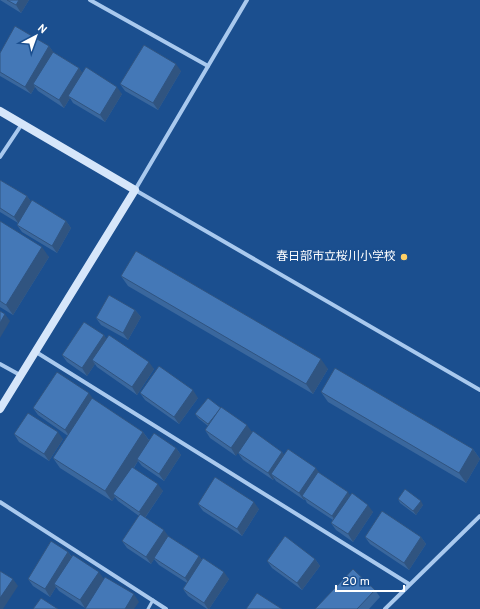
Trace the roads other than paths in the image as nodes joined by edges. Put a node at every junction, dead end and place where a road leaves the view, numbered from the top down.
1 (90, 0) edge
2 (247, 0) edge
3 (208, 66) junction
4 (0, 111) edge
5 (22, 124) junction
6 (0, 157) edge
7 (135, 190) junction
8 (36, 352) junction
9 (0, 364) edge
10 (21, 376) junction
11 (480, 390) edge
12 (0, 409) edge
13 (0, 502) edge
14 (480, 516) edge
15 (409, 584) junction
16 (153, 600) junction
17 (148, 609) edge
18 (166, 609) edge
19 (385, 609) edge

1 - 3 street
2 - 3 street
3 - 7 street
4 - 5 street
5 - 6 street
5 - 7 street
7 - 8 street
7 - 11 street
8 - 10 street
8 - 15 street
9 - 10 street
10 - 12 street
13 - 16 street
14 - 15 street
15 - 19 street
16 - 17 lane
16 - 18 street

